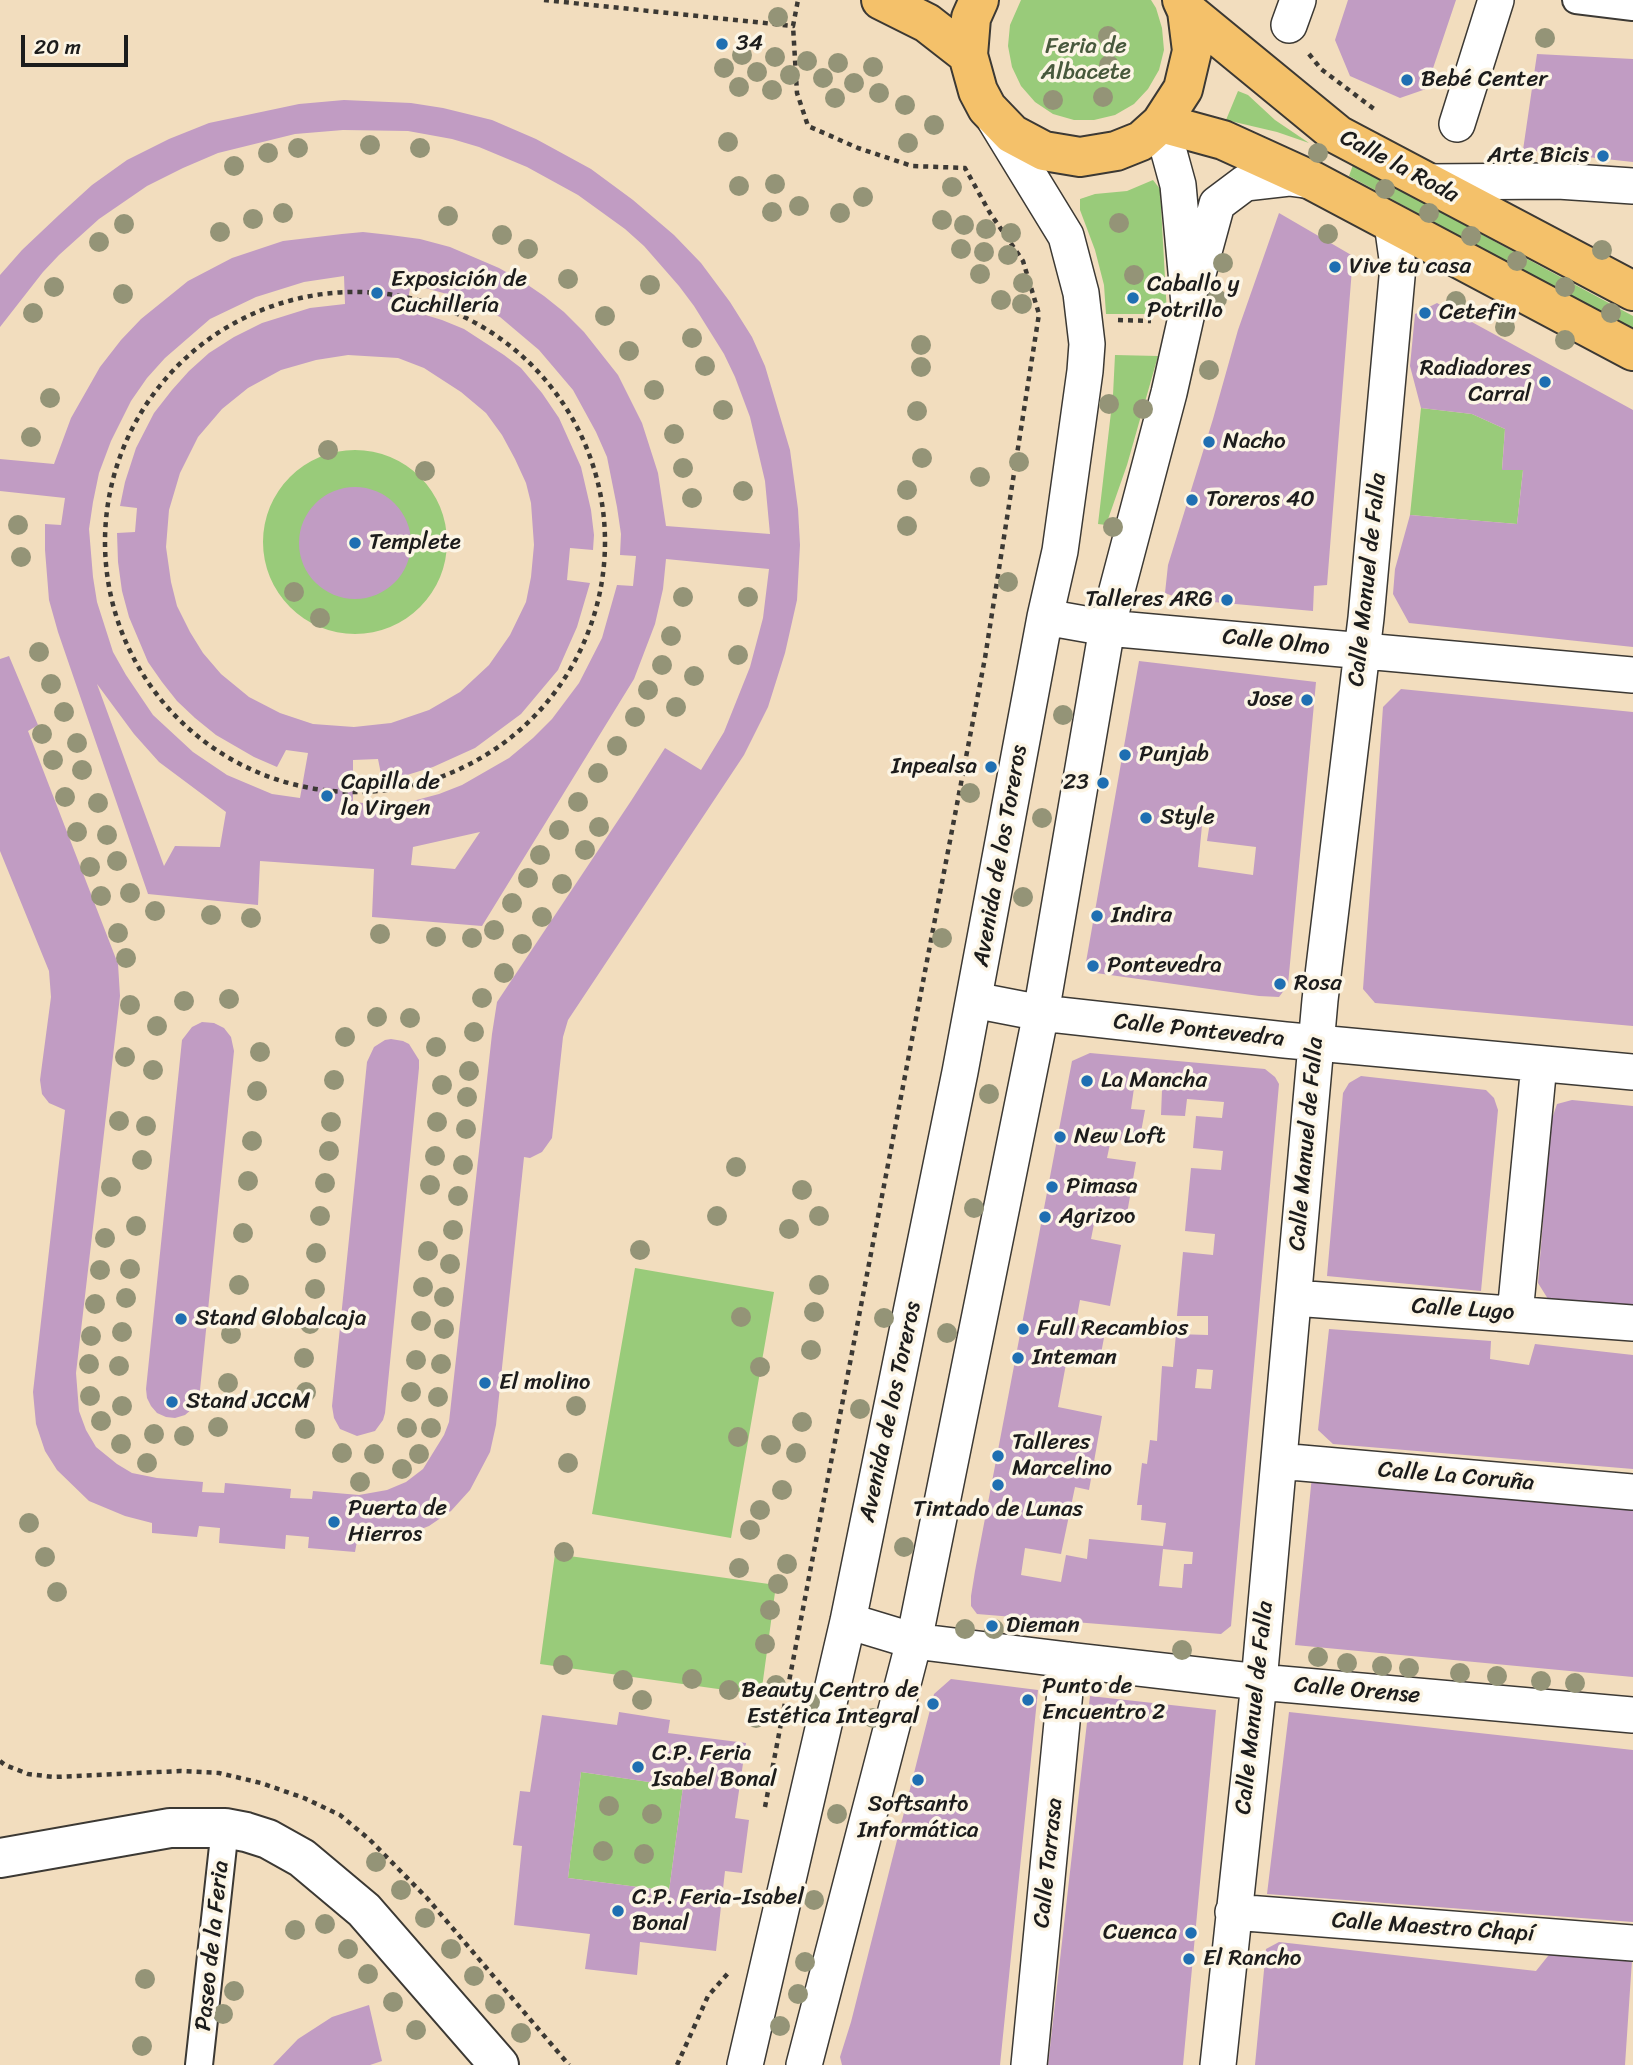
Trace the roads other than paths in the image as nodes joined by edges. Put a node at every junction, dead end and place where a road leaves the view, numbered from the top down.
1 (881, 0) edge
2 (979, 0) edge
3 (1496, 0) edge
4 (1576, 0) edge
5 (1183, 3) edge
6 (1633, 7) edge
7 (968, 55) junction
8 (987, 108) junction
9 (1161, 122) junction
10 (1457, 124) dead end
11 (1313, 181) junction
12 (1427, 182) junction
13 (1633, 186) edge
14 (1392, 223) junction
15 (1633, 291) edge
16 (1187, 313) junction
17 (1633, 351) edge
18 (1045, 617) junction
19 (1107, 628) junction
20 (1361, 651) junction
21 (1633, 676) edge
22 (974, 1000) junction
23 (1041, 1013) junction
24 (1317, 1044) junction
25 (1539, 1064) junction
26 (1633, 1072) edge
27 (1294, 1298) junction
28 (1515, 1314) junction
29 (1633, 1323) edge
30 (1279, 1461) junction
31 (1633, 1492) edge
32 (848, 1620) junction
33 (914, 1641) junction
34 (1068, 1660) junction
35 (1259, 1682) junction
36 (1633, 1715) edge
37 (225, 1828) junction
38 (0, 1858) edge
39 (1233, 1912) junction
40 (1633, 1943) edge
41 (200, 2065) edge
42 (499, 2065) edge
43 (745, 2065) edge
44 (804, 2065) edge
45 (1030, 2065) edge
46 (1218, 2065) edge

1 - 7 main road
2 - 7 main road
3 - 10 street
4 - 6 street
5 - 9 main road
5 - 12 main road, Calle la Roda
7 - 8 main road
8 - 9 main road
8 - 18 street, Avenida de los Toreros
9 - 11 main road
9 - 16 street
11 - 14 main road
11 - 16 street
12 - 13 street
12 - 15 main road, Calle la Roda
14 - 17 main road
14 - 20 street, Calle Manuel de Falla
16 - 19 street
18 - 19 street, Calle Olmo
18 - 22 street, Avenida de los Toreros
19 - 20 street, Calle Olmo
19 - 23 street
20 - 21 street, Calle Olmo
20 - 24 street, Calle Manuel de Falla
22 - 23 street, Calle Pontevedra
22 - 32 street, Avenida de los Toreros
23 - 24 street, Calle Pontevedra
23 - 33 street
24 - 25 street, Calle Pontevedra
24 - 27 street, Calle Manuel de Falla
25 - 26 street, Calle Pontevedra
25 - 28 street
27 - 28 street, Calle Lugo
27 - 30 street, Calle Manuel de Falla
28 - 29 street, Calle Lugo
30 - 31 street, Calle La Coruña
30 - 35 street, Calle Manuel de Falla
32 - 33 street
32 - 43 street, Avenida de los Toreros
33 - 34 street, Calle Orense
33 - 44 street
34 - 35 street, Calle Orense
34 - 45 street, Calle Tarrasa
35 - 36 street, Calle Orense
35 - 39 street, Calle Manuel de Falla
37 - 38 street
37 - 41 street, Paseo de la Feria
37 - 42 street
39 - 40 street, Calle Maestro Chapí
39 - 46 street, Calle Manuel de Falla

